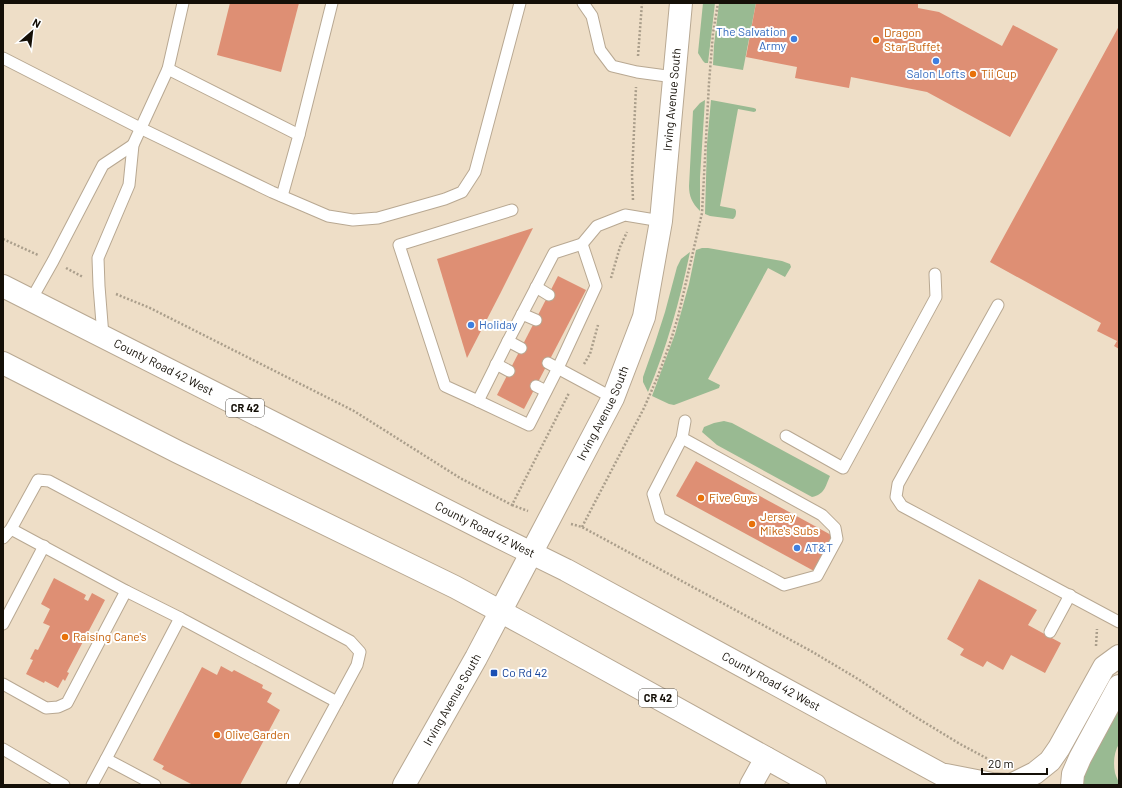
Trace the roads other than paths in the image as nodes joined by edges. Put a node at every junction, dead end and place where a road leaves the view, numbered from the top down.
1 (183, 3) edge
2 (332, 3) edge
3 (520, 3) edge
4 (583, 3) edge
5 (681, 3) edge
6 (3, 58) edge
7 (168, 69) junction
8 (674, 77) junction
9 (140, 128) junction
10 (299, 135) junction
11 (133, 145) junction
12 (282, 196) junction
13 (512, 210) dead end
14 (661, 221) junction
15 (582, 244) junction
16 (935, 274) dead end
17 (3, 286) edge
18 (536, 287) junction
19 (549, 295) dead end
20 (31, 300) junction
21 (998, 304) dead end
22 (522, 314) junction
23 (536, 320) dead end
24 (104, 336) junction
25 (508, 341) junction
26 (521, 348) dead end
27 (3, 363) edge
28 (496, 364) junction
29 (553, 366) junction
30 (509, 371) dead end
31 (613, 398) junction
32 (478, 401) junction
33 (685, 421) dead end
34 (786, 436) dead end
35 (682, 438) junction
36 (11, 530) junction
37 (3, 538) edge
38 (44, 546) junction
39 (531, 553) junction
40 (126, 591) junction
41 (1070, 595) junction
42 (500, 612) junction
43 (180, 618) junction
44 (1119, 622) edge
45 (3, 624) edge
46 (1050, 632) dead end
47 (1119, 656) edge
48 (3, 684) edge
49 (1119, 686) edge
50 (337, 702) junction
51 (3, 749) edge
52 (106, 758) junction
53 (766, 758) junction
54 (940, 774) junction
55 (64, 785) edge
56 (92, 785) edge
57 (154, 785) edge
58 (292, 785) edge
59 (404, 785) edge
60 (751, 785) edge
61 (815, 785) edge
62 (962, 785) edge
63 (1072, 785) edge

1 - 7 lane
2 - 10 lane
3 - 12 lane
4 - 8 lane
5 - 8 main road, Irving Avenue South
6 - 9 lane
7 - 9 lane
7 - 10 lane
8 - 14 main road, Irving Avenue South
9 - 11 lane
9 - 12 lane
10 - 12 lane
11 - 20 lane
11 - 24 lane
13 - 32 lane
14 - 15 lane
14 - 31 main road, Irving Avenue South
15 - 18 lane
15 - 29 lane
16 - 34 lane
17 - 20 main road, County Road 42 West / CR 42
18 - 19 lane
18 - 22 lane
20 - 24 main road, County Road 42 West / CR 42
21 - 41 lane
22 - 23 lane
22 - 25 lane
24 - 39 main road, County Road 42 West / CR 42
25 - 26 lane
25 - 28 lane
27 - 42 main road, CR 42
28 - 30 lane
28 - 32 lane
29 - 31 lane
29 - 32 lane
31 - 39 main road, Irving Avenue South
33 - 35 lane
35 - 35 lane
36 - 37 lane
36 - 38 lane
36 - 50 lane
38 - 40 lane
38 - 45 lane
39 - 42 main road, Irving Avenue South
39 - 54 main road, County Road 42 West / CR 42
40 - 43 lane
40 - 48 lane
41 - 44 lane
41 - 46 lane
42 - 53 main road, CR 42
42 - 59 main road, Irving Avenue South
43 - 50 lane
43 - 52 lane
47 - 54 main road
49 - 63 main road
50 - 58 lane
51 - 55 lane
52 - 56 lane
52 - 57 lane
53 - 60 main road
53 - 61 main road, CR 42
54 - 62 main road, County Road 42 West / CR 42

